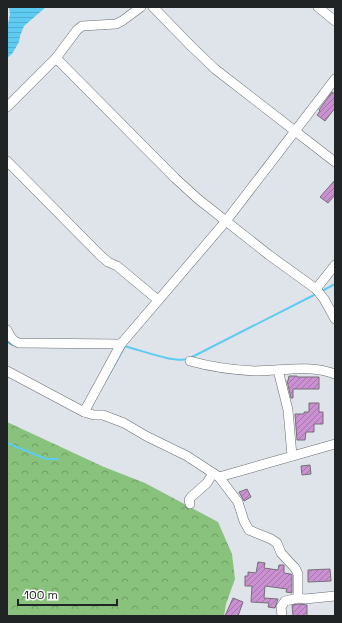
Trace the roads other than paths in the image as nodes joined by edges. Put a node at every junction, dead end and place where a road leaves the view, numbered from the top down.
1 (141, 7) edge
2 (153, 7) edge
3 (318, 7) edge
4 (335, 21) edge
5 (56, 58) junction
6 (335, 79) edge
7 (7, 107) edge
8 (296, 131) junction
9 (7, 161) edge
10 (335, 162) edge
11 (226, 221) junction
12 (335, 265) edge
13 (316, 289) junction
14 (158, 300) junction
15 (335, 319) edge
16 (7, 330) edge
17 (121, 344) junction
18 (190, 361) dead end
19 (278, 370) junction
20 (7, 371) edge
21 (335, 374) edge
22 (84, 412) junction
23 (335, 444) edge
24 (292, 456) junction
25 (216, 475) junction
26 (190, 504) dead end
27 (335, 596) edge
28 (298, 598) junction
29 (282, 616) edge

1 - 5 street
2 - 8 street
3 - 4 street
5 - 7 street
5 - 11 street
6 - 8 street
8 - 10 street
8 - 11 street
9 - 14 street
11 - 13 street
11 - 14 street
12 - 13 street
13 - 15 street
14 - 17 street
16 - 17 street
17 - 22 street
18 - 19 street
19 - 21 street
19 - 24 street
20 - 22 street
22 - 25 street
23 - 24 street
24 - 25 street
25 - 26 street
25 - 28 street
27 - 28 street
28 - 29 street

